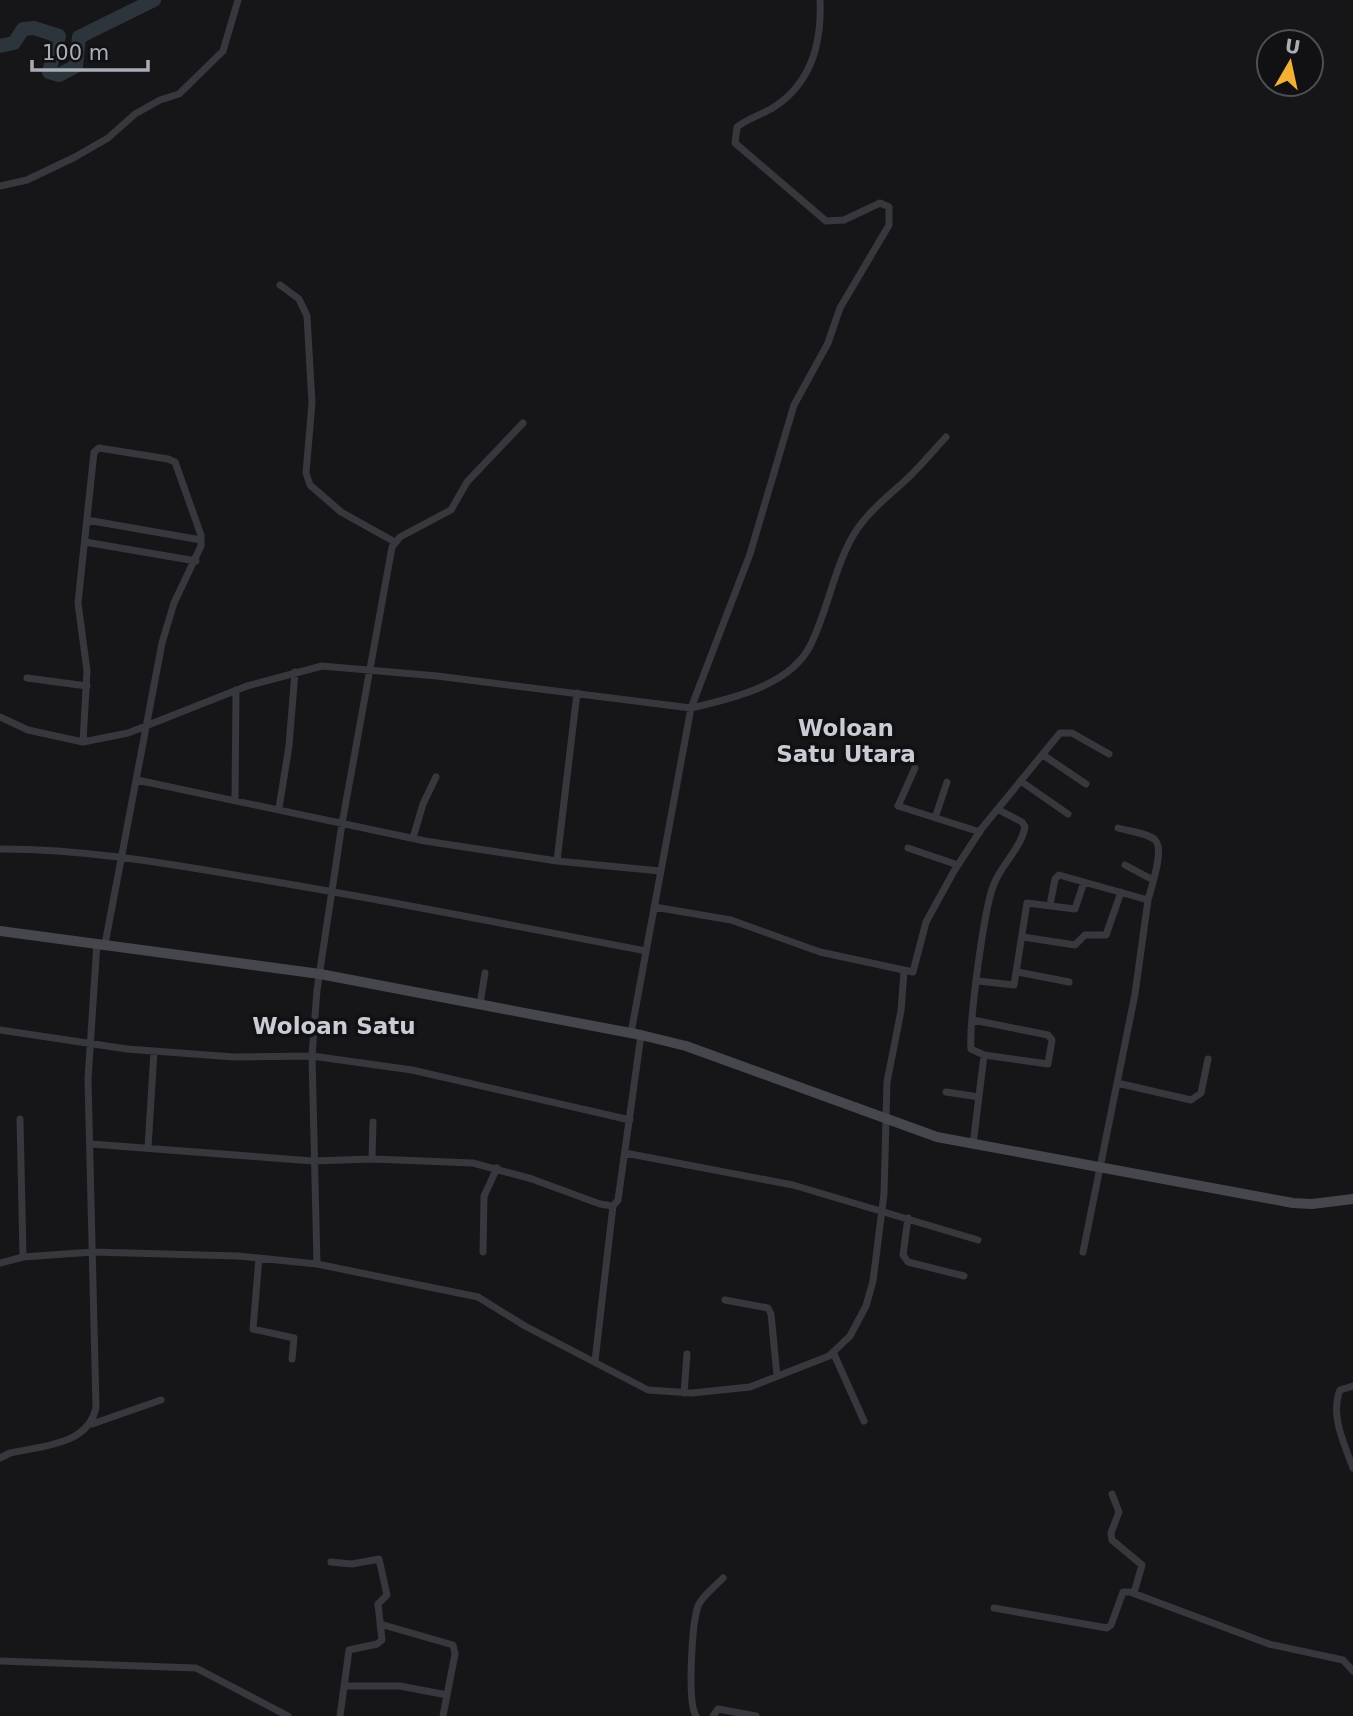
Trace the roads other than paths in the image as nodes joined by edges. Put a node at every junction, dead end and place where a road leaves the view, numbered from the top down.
1 (238, 0) edge
2 (820, 0) edge
3 (0, 186) edge
4 (280, 285) dead end
5 (523, 424) dead end
6 (946, 437) dead end
7 (87, 520) junction
8 (201, 540) junction
9 (85, 542) junction
10 (396, 542) junction
11 (196, 561) junction
12 (370, 669) junction
13 (295, 672) junction
14 (27, 678) dead end
15 (87, 686) junction
16 (236, 690) junction
17 (577, 693) junction
18 (691, 708) junction
19 (0, 717) edge
20 (144, 727) junction
21 (83, 742) junction
22 (1109, 754) dead end
23 (1043, 755) junction
24 (915, 768) dead end
25 (436, 777) dead end
26 (137, 780) junction
27 (947, 782) dead end
28 (1022, 782) junction
29 (1086, 784) dead end
30 (235, 800) junction
31 (279, 808) junction
32 (999, 810) junction
33 (1068, 814) dead end
34 (935, 818) junction
35 (342, 824) junction
36 (1118, 828) dead end
37 (980, 832) junction
38 (413, 838) junction
39 (908, 848) dead end
40 (0, 849) edge
41 (121, 855) junction
42 (557, 861) junction
43 (958, 864) junction
44 (1125, 865) dead end
45 (660, 871) junction
46 (1153, 880) junction
47 (1084, 881) junction
48 (332, 891) junction
49 (1121, 892) junction
50 (1148, 900) junction
51 (1050, 905) junction
52 (654, 907) junction
53 (0, 931) edge
54 (1023, 937) junction
55 (101, 943) junction
56 (646, 951) junction
57 (904, 971) junction
58 (1018, 972) junction
59 (485, 973) dead end
60 (320, 974) junction
61 (978, 981) junction
62 (1069, 982) dead end
63 (480, 1004) junction
64 (973, 1020) junction
65 (0, 1030) edge
66 (636, 1034) junction
67 (89, 1044) junction
68 (154, 1051) junction
69 (984, 1055) junction
70 (312, 1056) junction
71 (1208, 1059) dead end
72 (1117, 1083) junction
73 (946, 1092) dead end
74 (979, 1097) junction
75 (20, 1119) dead end
76 (631, 1120) junction
77 (884, 1120) junction
78 (373, 1122) dead end
79 (91, 1144) junction
80 (973, 1145) junction
81 (148, 1148) junction
82 (625, 1153) junction
83 (372, 1159) junction
84 (313, 1161) junction
85 (1100, 1167) junction
86 (497, 1168) junction
87 (1353, 1199) edge
88 (613, 1206) junction
89 (882, 1210) junction
90 (908, 1218) junction
91 (978, 1240) dead end
92 (93, 1252) junction
93 (483, 1252) dead end
94 (1083, 1252) dead end
95 (23, 1257) junction
96 (258, 1258) junction
97 (0, 1263) edge
98 (317, 1265) junction
99 (964, 1276) dead end
100 (725, 1300) dead end
101 (834, 1352) junction
102 (687, 1354) dead end
103 (292, 1359) dead end
104 (595, 1361) junction
105 (777, 1376) junction
106 (1353, 1386) edge
107 (684, 1392) junction
108 (161, 1400) dead end
109 (864, 1421) dead end
110 (92, 1424) junction
111 (0, 1458) edge
112 (1353, 1468) edge
113 (1112, 1494) dead end
114 (331, 1562) dead end
115 (723, 1577) dead end
116 (1134, 1593) junction
117 (994, 1608) dead end
118 (380, 1624) junction
119 (0, 1661) edge
120 (1353, 1671) edge
121 (344, 1686) junction
122 (447, 1695) junction
123 (288, 1716) edge
124 (340, 1716) edge
125 (443, 1716) edge
126 (696, 1716) edge
127 (712, 1716) edge
128 (756, 1716) edge

1 - 3 street
2 - 18 street
4 - 10 street
5 - 10 street
6 - 18 street
7 - 8 street
7 - 8 street
7 - 9 street
8 - 11 street
9 - 11 street
9 - 15 street
10 - 12 street
11 - 20 street
12 - 13 street
12 - 17 street
12 - 35 street
13 - 16 street
13 - 31 street
14 - 15 street
15 - 21 street
16 - 20 street
16 - 30 street
17 - 18 street
17 - 42 street
18 - 45 street
19 - 21 street
20 - 21 street
20 - 26 street
22 - 23 street
23 - 28 street
23 - 29 street
24 - 34 street
25 - 38 street
26 - 30 street
26 - 41 street
27 - 34 street
28 - 32 street
28 - 33 street
30 - 31 street
31 - 35 street
32 - 37 street
32 - 61 street
34 - 37 street
35 - 38 street
35 - 48 street
36 - 46 street
37 - 43 street
38 - 42 street
39 - 43 street
40 - 41 street
41 - 48 street
41 - 55 street
42 - 45 street
43 - 57 street
44 - 46 street
45 - 52 street
46 - 50 street
47 - 49 street
47 - 51 street
47 - 51 street
48 - 56 street
48 - 60 street
49 - 50 street
49 - 54 street
50 - 72 street
51 - 54 street
52 - 56 street
52 - 57 street
53 - 55 main road
54 - 58 street
55 - 60 main road
55 - 67 street
56 - 66 street
57 - 77 street
58 - 61 street
58 - 62 street
59 - 63 street
60 - 63 main road
60 - 70 street
61 - 64 street
63 - 66 main road
64 - 69 street
64 - 69 street
65 - 67 street
66 - 76 street
66 - 77 main road
67 - 68 street
67 - 79 street
68 - 70 street
68 - 81 street
69 - 74 street
70 - 76 street
70 - 84 street
71 - 72 street
72 - 85 street
73 - 74 street
74 - 80 street
75 - 95 street
76 - 82 street
77 - 80 main road
77 - 89 street
78 - 83 street
79 - 81 street
79 - 92 street
80 - 85 main road
81 - 84 street
82 - 88 street
82 - 89 street
83 - 84 street
83 - 86 street
84 - 98 street
85 - 87 main road
85 - 94 street
86 - 88 street
86 - 93 street
88 - 104 street
89 - 90 street
89 - 101 street
90 - 91 street
90 - 99 street
92 - 95 street
92 - 96 street
92 - 110 street
95 - 97 street
96 - 98 street
96 - 103 street
98 - 104 street
100 - 105 street
101 - 105 street
101 - 109 street
102 - 107 street
104 - 107 street
105 - 107 street
106 - 112 street
108 - 110 street
110 - 111 street
113 - 116 street
114 - 118 street
115 - 126 street
116 - 117 street
116 - 120 street
118 - 121 street
118 - 122 street
119 - 123 street
121 - 122 street
121 - 124 street
122 - 125 street
127 - 128 street

